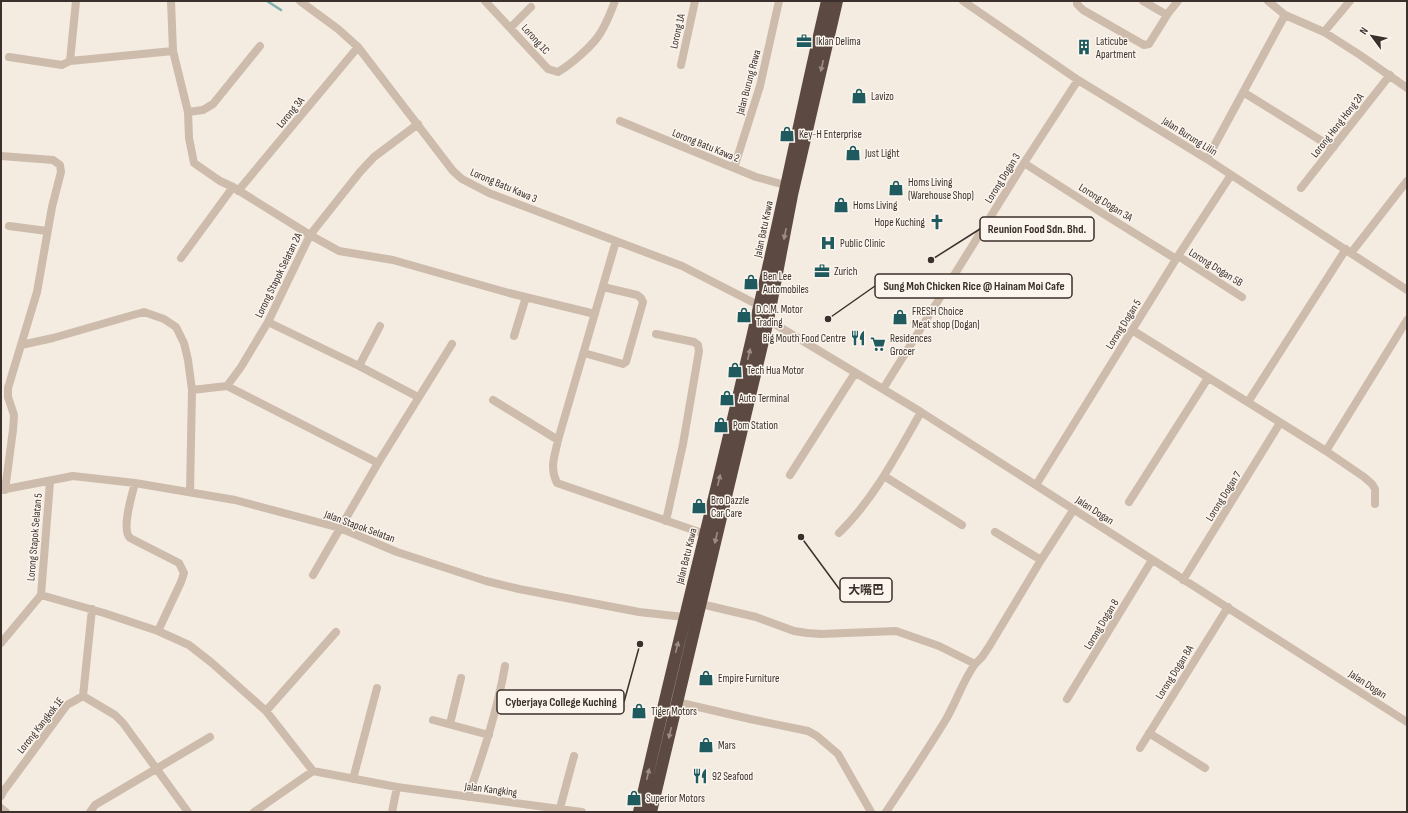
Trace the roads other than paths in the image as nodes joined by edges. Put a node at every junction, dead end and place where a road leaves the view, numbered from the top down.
1 (76, 1) edge
2 (171, 1) edge
3 (300, 1) edge
4 (485, 1) edge
5 (615, 1) edge
6 (696, 1) edge
7 (779, 1) edge
8 (827, 1) edge
9 (837, 1) edge
10 (963, 1) edge
11 (1077, 1) edge
12 (1143, 1) edge
13 (1268, 1) edge
14 (1350, 1) edge
15 (1177, 2) edge
16 (531, 7) dead end
17 (1167, 15) junction
18 (1285, 15) junction
19 (511, 27) junction
20 (1324, 32) junction
21 (260, 46) dead end
22 (358, 47) junction
23 (173, 51) junction
24 (9, 57) dead end
25 (70, 61) junction
26 (681, 65) dead end
27 (1390, 75) junction
28 (1078, 80) junction
29 (1407, 88) edge
30 (1243, 92) junction
31 (188, 112) junction
32 (620, 121) dead end
33 (418, 124) junction
34 (1333, 148) junction
35 (1, 156) edge
36 (1207, 159) junction
37 (1024, 163) junction
38 (734, 168) junction
39 (1231, 175) junction
40 (1407, 181) edge
41 (785, 185) junction
42 (1301, 188) dead end
43 (236, 189) junction
44 (9, 226) dead end
45 (47, 231) junction
46 (310, 235) junction
47 (616, 241) junction
48 (1348, 251) junction
49 (181, 258) dead end
50 (1177, 258) junction
51 (603, 287) junction
52 (1407, 290) edge
53 (526, 297) junction
54 (1242, 297) dead end
55 (760, 306) junction
56 (595, 314) junction
57 (768, 320) junction
58 (1407, 320) edge
59 (268, 322) junction
60 (380, 326) dead end
61 (1132, 330) junction
62 (656, 334) dead end
63 (514, 336) dead end
64 (452, 344) dead end
65 (21, 345) junction
66 (584, 354) junction
67 (359, 366) junction
68 (855, 373) junction
69 (1208, 378) junction
70 (227, 386) junction
71 (884, 389) junction
72 (192, 390) junction
73 (418, 397) junction
74 (493, 400) dead end
75 (1248, 402) junction
76 (921, 412) junction
77 (1280, 423) junction
78 (558, 440) junction
79 (1326, 451) junction
80 (378, 463) junction
81 (790, 475) dead end
82 (884, 476) junction
83 (50, 482) junction
84 (134, 483) junction
85 (1036, 485) junction
86 (3, 490) edge
87 (190, 492) junction
88 (1129, 502) dead end
89 (1375, 504) dead end
90 (1074, 509) junction
91 (666, 521) junction
92 (962, 525) dead end
93 (340, 528) junction
94 (995, 532) dead end
95 (839, 533) dead end
96 (705, 534) junction
97 (1042, 560) junction
98 (1152, 560) junction
99 (313, 575) dead end
100 (1183, 580) junction
101 (41, 594) junction
102 (701, 604) junction
103 (1228, 607) junction
104 (92, 609) junction
105 (684, 618) junction
106 (158, 631) junction
107 (336, 632) dead end
108 (1, 643) edge
109 (975, 664) junction
110 (504, 666) dead end
111 (461, 678) dead end
112 (377, 688) dead end
113 (83, 696) junction
114 (1068, 700) dead end
115 (677, 702) junction
116 (266, 711) junction
117 (433, 720) dead end
118 (1407, 722) edge
119 (450, 724) junction
120 (1149, 733) junction
121 (489, 735) junction
122 (210, 737) dead end
123 (1140, 748) dead end
124 (574, 756) dead end
125 (156, 768) junction
126 (1204, 768) dead end
127 (313, 771) junction
128 (353, 779) junction
129 (397, 787) junction
130 (2, 794) edge
131 (468, 798) junction
132 (1, 808) edge
133 (560, 808) junction
134 (6, 812) edge
135 (90, 812) edge
136 (188, 812) edge
137 (254, 812) edge
138 (392, 812) edge
139 (582, 812) edge
140 (639, 812) edge
141 (651, 812) edge
142 (870, 812) edge
143 (886, 812) edge

1 - 25 street
2 - 23 street
3 - 22 street, Lorong Batu Kawa 3
4 - 19 street, Lorong 1C
5 - 19 street, Lorong 1C
6 - 26 street, Lorong 1A
7 - 38 street, Jalan Burung Rawa
8 - 41 highway, Jalan Batu Kawa
9 -> 57 highway, Jalan Batu Kawa
10 - 28 street, Jalan Burung Lilin
11 - 17 street
12 - 17 street
13 - 18 street
14 - 20 street
15 - 17 street
16 - 19 street
18 - 20 street
18 - 30 street
20 - 27 street
21 - 31 street
22 - 33 street, Lorong Batu Kawa 3
22 - 43 street, Lorong 3A
23 - 25 street
23 - 31 street
24 - 25 street
27 - 29 street
27 - 34 street, Lorong Hong Hong 2A
28 - 36 street, Jalan Burung Lilin
28 - 37 street, Lorong Dogan 3
30 - 34 street
30 - 36 street
31 - 43 street
32 - 38 street, Lorong Batu Kawa 2
33 - 46 street, Lorong Stapok Selatan 2A
33 - 47 street, Lorong Batu Kawa 3
34 - 42 street, Lorong Hong Hong 2A
35 - 45 street
36 - 39 street, Jalan Burung Lilin
37 - 50 street, Lorong Dogan 3A
37 - 71 street, Lorong Dogan 3
38 - 41 street, Lorong Batu Kawa 2
39 - 48 street, Jalan Burung Lilin
39 - 50 street, Lorong Dogan 5
40 - 48 street
41 - 55 highway, Jalan Batu Kawa
43 - 46 street
43 - 49 street, Lorong 3A
44 - 45 street
45 - 65 street
46 - 53 street
46 - 59 street, Lorong Stapok Selatan 2A
47 - 51 street
47 - 55 street, Lorong Batu Kawa 3
48 - 52 street, Jalan Burung Lilin
48 - 75 street
50 - 54 street, Lorong Dogan 5B
50 - 61 street, Lorong Dogan 5
51 - 56 street
51 - 66 street
53 - 56 street
53 - 63 street
96 -> 55 highway, Jalan Batu Kawa
56 - 66 street
57 - 68 street, Jalan Dogan
57 -> 102 highway, Jalan Batu Kawa
58 - 79 street
59 - 67 street
59 - 70 street, Lorong Stapok Selatan 2A
60 - 67 street
61 - 69 street
61 - 85 street, Lorong Dogan 5
62 - 91 street
64 - 73 street
65 - 72 street
65 - 86 street
66 - 78 street
67 - 73 street
68 - 71 street, Jalan Dogan
68 - 81 street
69 - 75 street
69 - 88 street
70 - 72 street
70 - 80 street
71 - 76 street, Jalan Dogan
72 - 87 street
73 - 80 street
74 - 78 street
75 - 77 street
76 - 82 street
76 - 85 street, Jalan Dogan
77 - 79 street
77 - 100 street, Lorong Dogan 7
78 - 91 street
79 - 89 street
80 - 93 street
82 - 92 street
82 - 95 street
83 - 84 street, Jalan Stapok Selatan
83 - 86 street, Jalan Stapok Selatan
83 - 101 street, Lorong Stapok Selatan 5
84 - 87 street, Jalan Stapok Selatan
84 - 106 street
85 - 90 street, Jalan Dogan
87 - 93 street, Jalan Stapok Selatan
90 - 97 street
90 - 98 street, Jalan Dogan
91 - 96 street
93 - 99 street
93 - 105 street, Jalan Stapok Selatan
94 - 97 street
96 - 105 highway, Jalan Batu Kawa
97 - 109 street
98 - 100 street, Jalan Dogan
98 - 114 street, Lorong Dogan 8
100 - 103 street, Jalan Dogan
101 - 104 street
101 - 108 street
102 - 109 street
102 - 115 highway, Jalan Batu Kawa
103 - 118 street, Jalan Dogan
103 - 120 street, Lorong Dogan 8A
104 - 106 street
104 - 113 street
140 -> 105 highway, Jalan Batu Kawa
106 - 116 street
107 - 116 street
109 - 143 street
110 - 121 street
111 - 119 street
112 - 128 street
113 - 125 street
113 - 130 street, Lorong Kangkok 1E
115 -> 141 highway, Jalan Batu Kawa
115 - 142 street
116 - 127 street
117 - 119 street
119 - 121 street
120 - 123 street, Lorong Dogan 8A
120 - 126 street
121 - 131 street
122 - 125 street
124 - 133 street
125 - 135 street
125 - 136 street
127 - 128 street, Jalan Kangking
127 - 137 street
128 - 129 street, Jalan Kangking
129 - 131 street, Jalan Kangking
129 - 138 street
131 - 133 street, Jalan Kangking
132 - 134 street
133 - 139 street, Jalan Kangking

